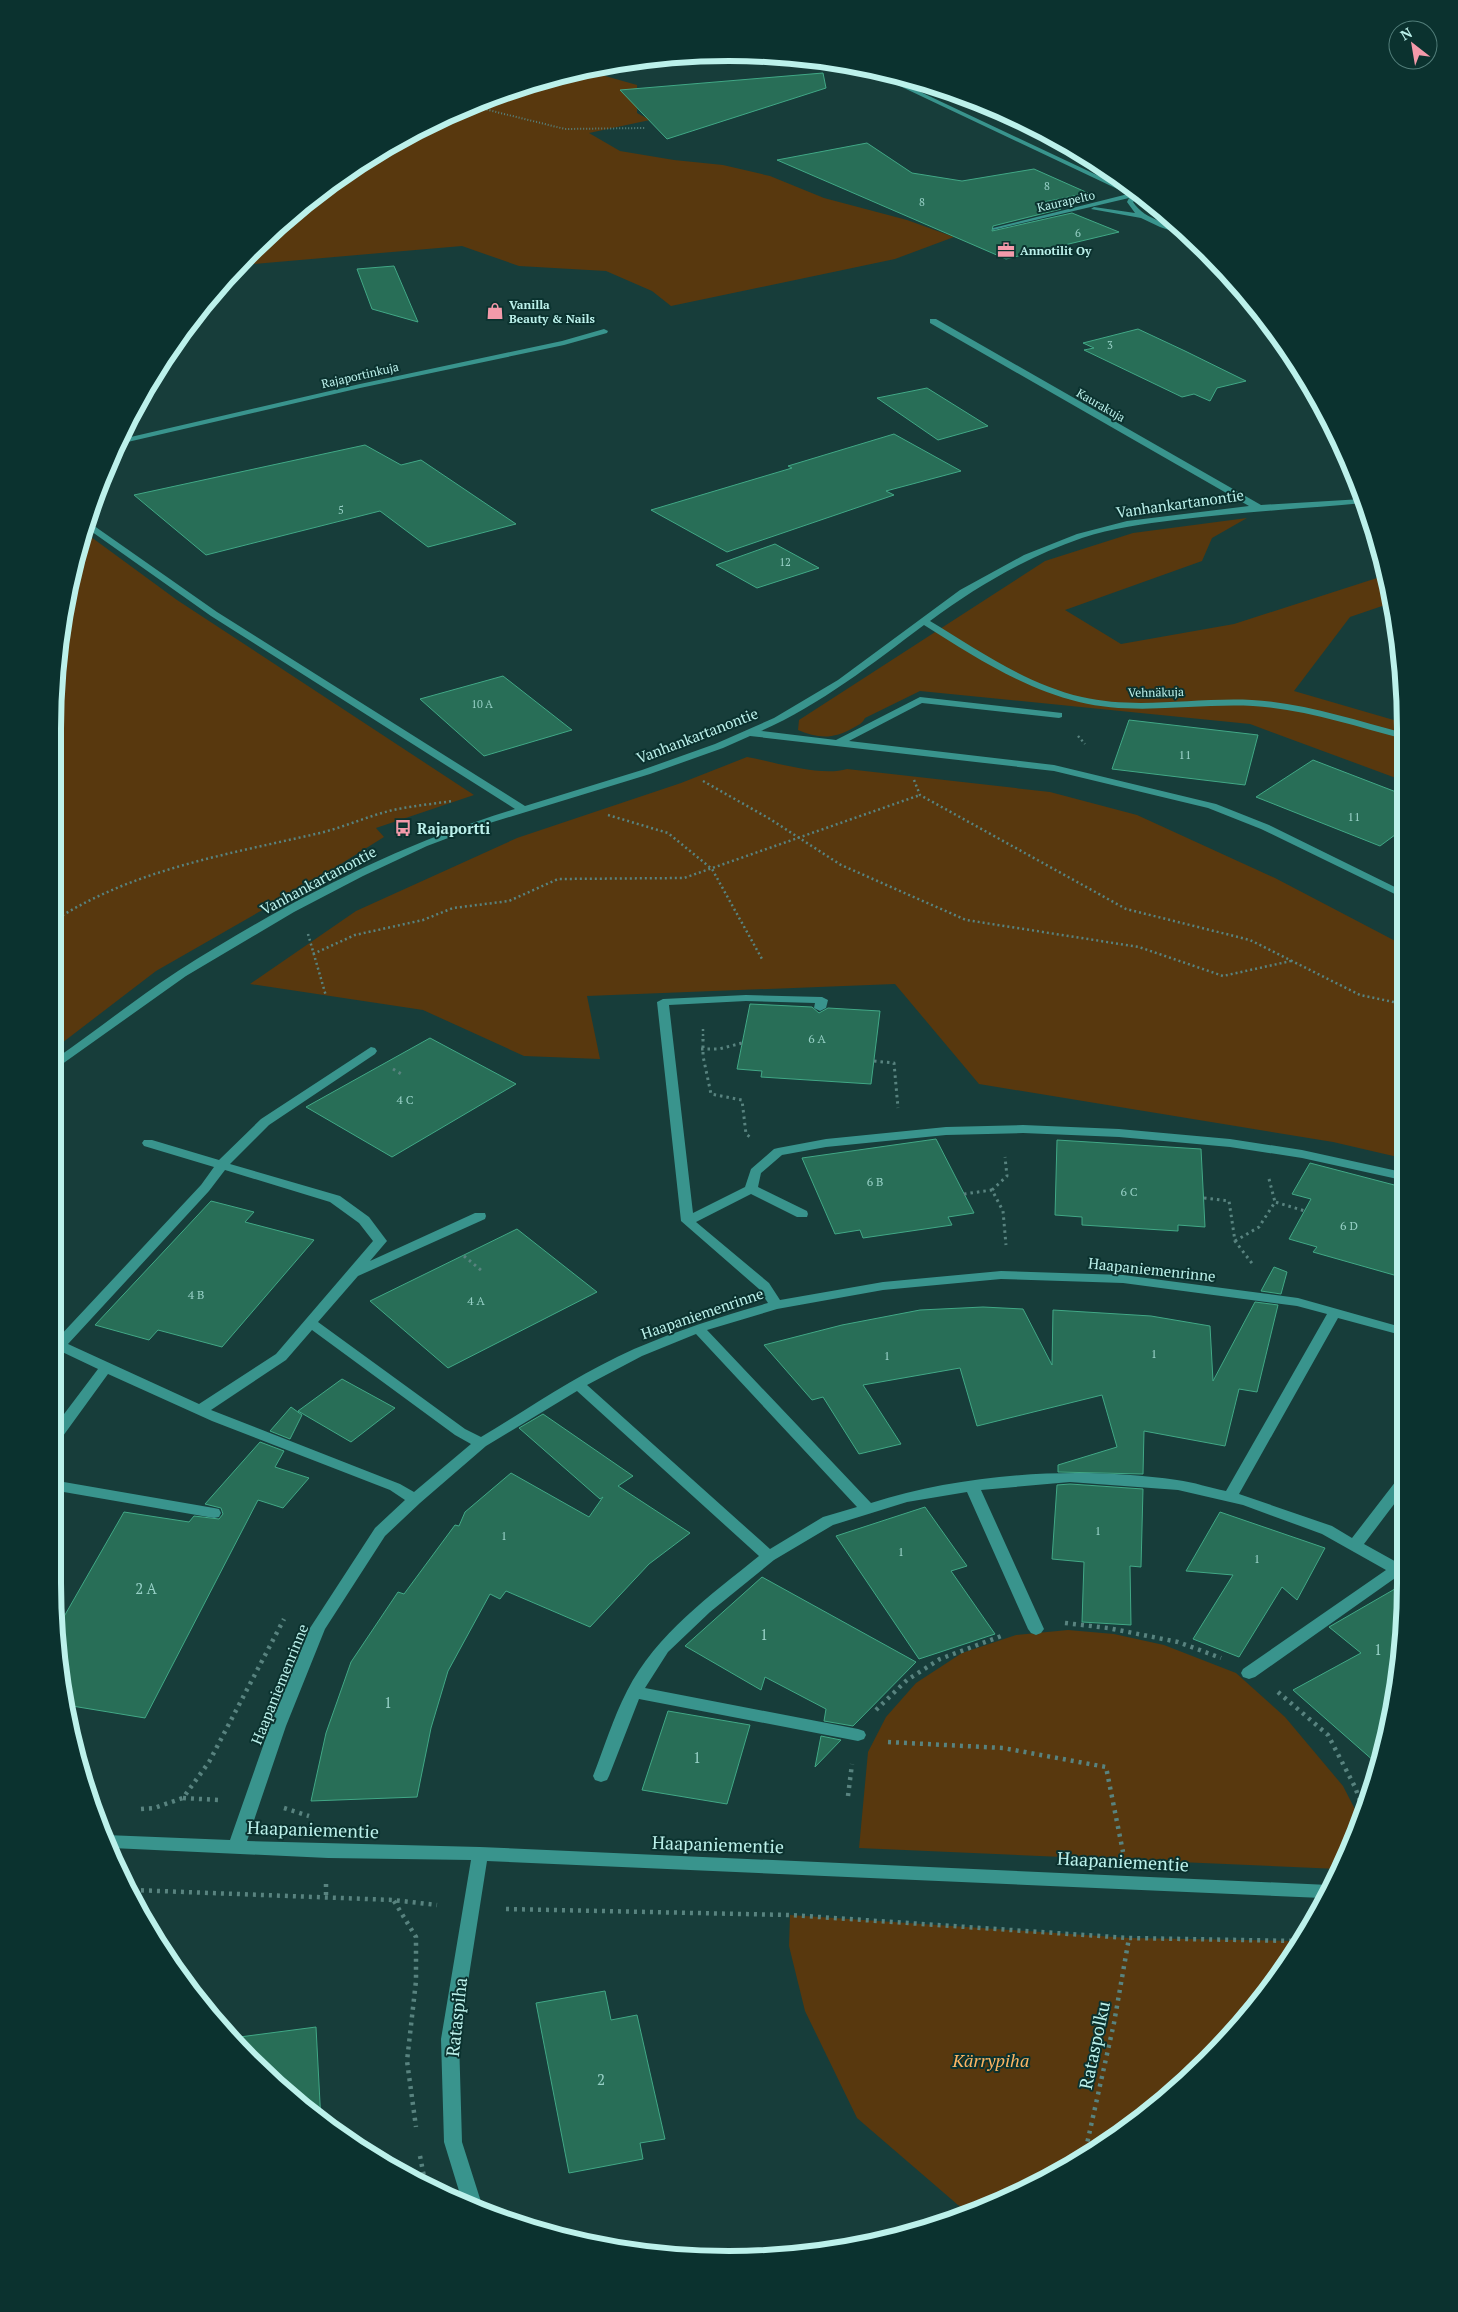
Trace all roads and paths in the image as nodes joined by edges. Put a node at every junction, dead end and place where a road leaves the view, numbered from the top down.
1 (897, 83) edge
2 (482, 109) edge
3 (645, 128) dead end
4 (1111, 181) edge
5 (1131, 196) edge
6 (1134, 198) edge
7 (1084, 208) junction
8 (1146, 217) junction
9 (1169, 227) edge
10 (995, 229) dead end
11 (933, 321) dead end
12 (604, 331) dead end
13 (127, 440) edge
14 (1356, 501) edge
15 (1259, 508) junction
16 (93, 528) edge
17 (924, 620) junction
18 (1059, 715) dead end
19 (750, 733) junction
20 (1397, 734) edge
21 (836, 744) junction
22 (903, 751) junction
23 (702, 780) dead end
24 (920, 795) junction
25 (500, 796) junction
26 (521, 808) junction
27 (602, 813) dead end
28 (800, 839) junction
29 (712, 869) junction
30 (1397, 892) edge
31 (61, 916) edge
32 (306, 928) dead end
33 (313, 954) junction
34 (762, 960) dead end
35 (1291, 961) junction
36 (326, 996) dead end
37 (704, 1000) junction
38 (1397, 1003) edge
39 (820, 1008) dead end
40 (742, 1043) dead end
41 (703, 1049) junction
42 (668, 1050) junction
43 (371, 1051) dead end
44 (61, 1061) edge
45 (874, 1061) dead end
46 (999, 1129) junction
47 (917, 1134) junction
48 (148, 1143) dead end
49 (773, 1156) junction
50 (223, 1164) junction
51 (1397, 1175) edge
52 (751, 1188) junction
53 (992, 1190) junction
54 (964, 1194) dead end
55 (1204, 1198) dead end
56 (1304, 1211) dead end
57 (802, 1214) dead end
58 (480, 1216) dead end
59 (687, 1221) junction
60 (1235, 1241) junction
61 (1006, 1252) dead end
62 (1259, 1272) dead end
63 (353, 1273) junction
64 (776, 1305) junction
65 (1334, 1313) junction
66 (311, 1322) junction
67 (698, 1328) junction
68 (1397, 1330) edge
69 (61, 1344) edge
70 (61, 1347) edge
71 (106, 1367) junction
72 (578, 1384) junction
73 (200, 1410) junction
74 (61, 1429) edge
75 (481, 1443) junction
76 (972, 1486) junction
77 (61, 1487) edge
78 (1397, 1488) edge
79 (1230, 1498) junction
80 (415, 1499) junction
81 (868, 1509) junction
82 (214, 1513) dead end
83 (1355, 1545) junction
84 (769, 1556) junction
85 (1397, 1569) edge
86 (1397, 1571) edge
87 (288, 1614) dead end
88 (1036, 1629) junction
89 (1249, 1673) junction
90 (634, 1692) junction
91 (856, 1738) junction
92 (601, 1776) dead end
93 (848, 1796) dead end
94 (1360, 1800) edge
95 (135, 1809) dead end
96 (113, 1841) edge
97 (237, 1845) junction
98 (480, 1854) junction
99 (1124, 1860) dead end
100 (137, 1890) edge
101 (1321, 1891) edge
102 (393, 1900) junction
103 (470, 1908) junction
104 (1129, 1938) junction
105 (1292, 1941) edge
106 (417, 2135) dead end
107 (1086, 2146) edge
108 (419, 2154) dead end
109 (424, 2176) edge
110 (471, 2199) edge

1 - 4 street
2 - 3 path
5 - 7 street, Kaurapelto
6 - 8 street
7 - 8 street
7 - 10 street, Kaurapelto
8 - 9 street
11 - 15 street, Kaurakuja
12 - 13 street, Rajaportinkuja
14 - 15 street, Vanhankartanontie
15 - 17 street, Vanhankartanontie
16 - 25 street
17 - 19 street, Vanhankartanontie
17 - 20 street, Vehnäkuja
18 - 21 street
19 - 21 street
19 - 26 street, Vanhankartanontie
21 - 22 street
22 - 24 path
22 - 30 street
23 - 28 path
24 - 28 path
24 - 35 path
25 - 26 street
25 - 31 path
26 - 44 street, Vanhankartanontie
27 - 29 path
28 - 29 path
28 - 35 path
29 - 33 path
29 - 34 path
32 - 33 path
33 - 36 path
35 - 38 path
37 - 39 street
37 - 41 path
37 - 42 street
40 - 41 path
41 - 42 path
41 - 49 path
42 - 59 street
43 - 50 street
45 - 47 path
46 - 47 street
46 - 51 street
46 - 53 path
47 - 49 street
48 - 50 street
49 - 52 street
50 - 63 street
50 - 69 street
52 - 57 street
52 - 59 street
53 - 54 path
53 - 61 path
55 - 60 path
56 - 60 path
58 - 63 street
59 - 64 street
60 - 62 path
63 - 66 street
64 - 65 street, Haapaniemenrinne
64 - 67 street, Haapaniemenrinne
65 - 68 street, Haapaniemenrinne
65 - 79 street
66 - 73 street
66 - 75 street
67 - 72 street, Haapaniemenrinne
67 - 81 street
70 - 71 street
71 - 73 street
71 - 74 street
72 - 75 street, Haapaniemenrinne
72 - 84 street
73 - 80 street
75 - 80 street, Haapaniemenrinne
76 - 79 street
76 - 81 street
76 - 88 street
77 - 82 street
78 - 83 street
79 - 83 street
80 - 97 street, Haapaniemenrinne
81 - 84 street
83 - 85 street
84 - 90 street
86 - 89 street
87 - 95 path
88 - 89 path
88 - 91 path
89 - 94 path
90 - 91 street
90 - 92 street
91 - 93 path
91 - 99 path
96 - 97 street, Haapaniementie
97 - 98 street, Haapaniementie
98 - 101 street, Haapaniementie
98 - 103 street, Rataspiha
100 - 102 path
102 - 103 path
102 - 106 path
103 - 104 path
103 - 110 street, Rataspiha
104 - 105 path
104 - 107 path, Rataspolku
108 - 109 path

